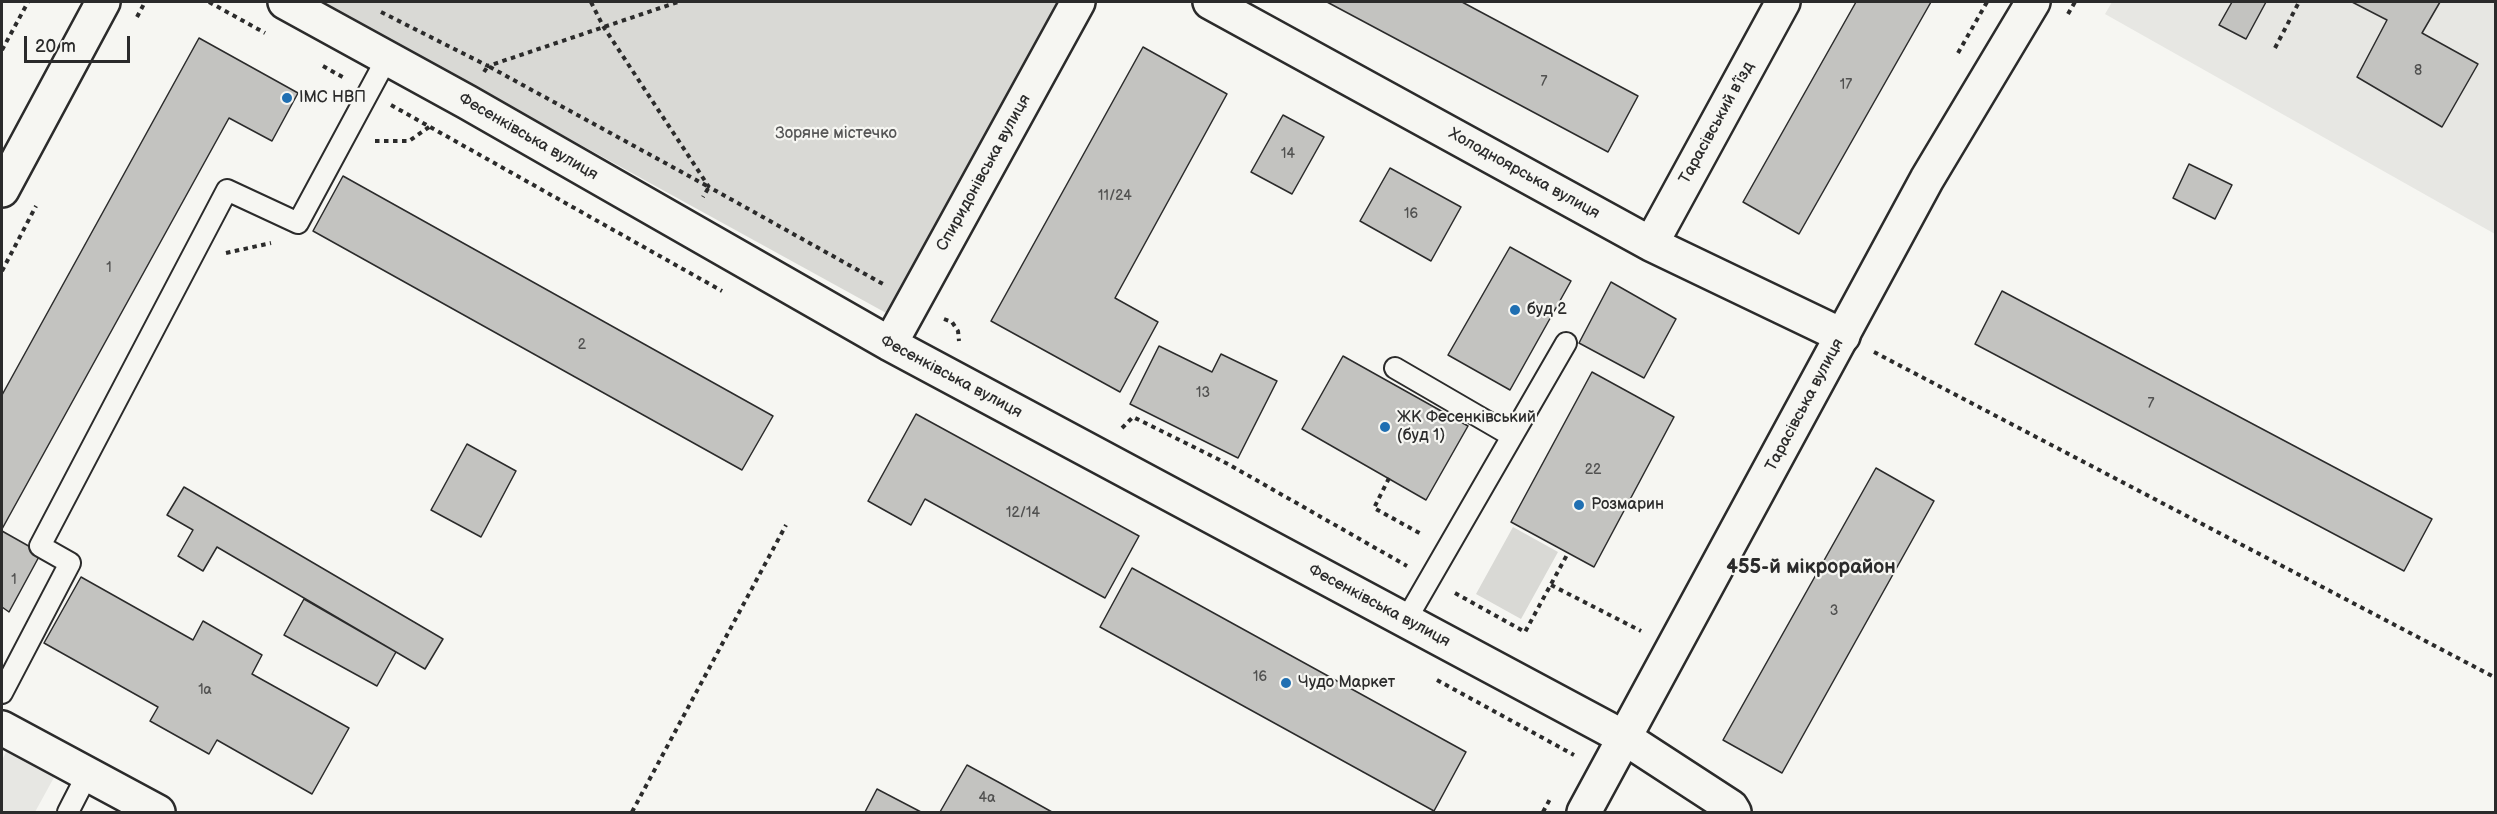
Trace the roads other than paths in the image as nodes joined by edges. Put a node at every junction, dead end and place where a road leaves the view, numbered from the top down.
1 (103, 2) edge
2 (285, 2) edge
3 (1078, 2) edge
4 (1210, 2) edge
5 (1783, 2) edge
6 (2033, 2) edge
7 (387, 58) junction
8 (2, 190) edge
9 (1651, 244) junction
10 (1842, 336) junction
11 (1566, 343) dead end
12 (890, 344) junction
13 (1395, 368) dead end
14 (1512, 436) junction
15 (1406, 620) junction
16 (2, 693) edge
17 (2, 730) edge
18 (1625, 738) junction
19 (88, 773) junction
20 (68, 813) edge
21 (158, 813) edge
22 (1584, 813) edge
23 (1734, 813) edge

1 - 8 street
2 - 7 street, Фесенківська вулиця
3 - 12 street, Спиридонівська вулиця
4 - 9 street, Холодноярська вулиця
5 - 9 street, Тарасівський в’їзд
6 - 10 street, Тарасівська вулиця
7 - 12 street, Фесенківська вулиця
7 - 16 lane
9 - 10 street, Холодноярська вулиця
10 - 18 street, Тарасівська вулиця
11 - 14 lane
12 - 15 street, Фесенківська вулиця
13 - 14 lane
14 - 15 lane
15 - 18 street, Фесенківська вулиця
17 - 19 street
18 - 22 street, Тарасівська вулиця
18 - 23 street, Фесенківська вулиця
19 - 20 lane
19 - 21 street

